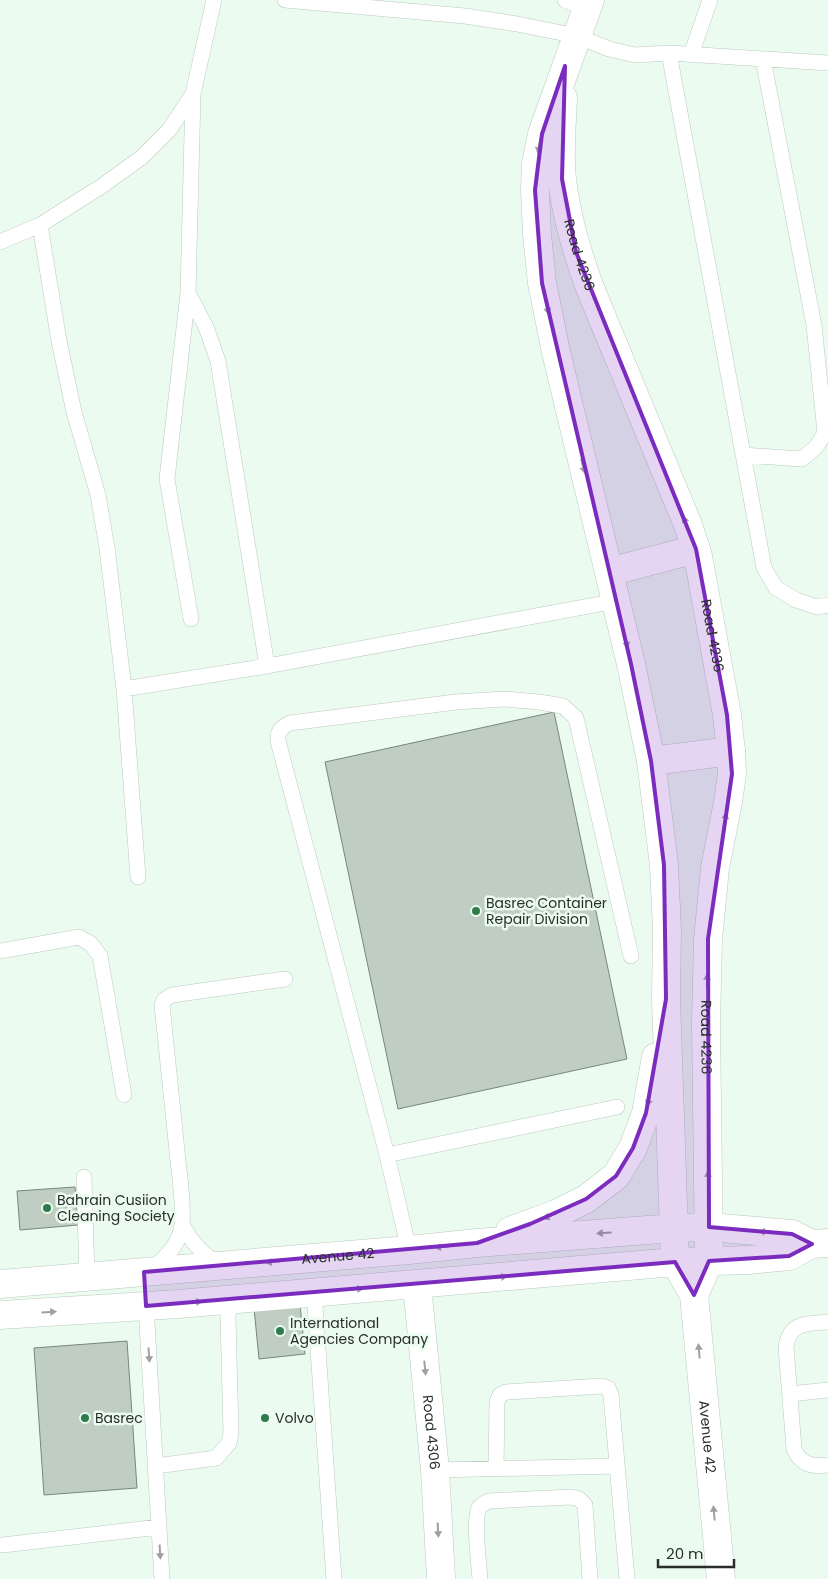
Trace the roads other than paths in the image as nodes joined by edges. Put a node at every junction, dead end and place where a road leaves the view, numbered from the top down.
1 (214, 0) edge
2 (285, 0) edge
3 (710, 0) edge
4 (581, 3) edge
5 (577, 36) junction
6 (669, 53) junction
7 (691, 55) junction
8 (763, 59) junction
9 (828, 63) edge
10 (565, 66) junction
11 (193, 94) junction
12 (40, 225) junction
13 (0, 242) edge
14 (188, 293) junction
15 (821, 324) edge
16 (743, 455) junction
17 (696, 549) junction
18 (609, 572) junction
19 (616, 601) junction
20 (828, 605) edge
21 (191, 619) dead end
22 (267, 666) junction
23 (124, 689) junction
24 (731, 751) junction
25 (651, 761) junction
26 (138, 877) dead end
27 (0, 951) edge
28 (631, 956) dead end
29 (285, 979) dead end
30 (666, 999) junction
31 (124, 1095) dead end
32 (618, 1107) dead end
33 (387, 1155) junction
34 (84, 1177) dead end
35 (182, 1224) junction
36 (709, 1227) junction
37 (674, 1228) junction
38 (477, 1242) junction
39 (820, 1244) edge
40 (409, 1250) junction
41 (709, 1261) junction
42 (675, 1262) junction
43 (222, 1266) junction
44 (144, 1272) junction
45 (87, 1277) junction
46 (0, 1284) edge
47 (417, 1285) junction
48 (314, 1292) junction
49 (694, 1295) junction
50 (229, 1300) junction
51 (146, 1306) junction
52 (0, 1315) edge
53 (828, 1322) edge
54 (828, 1390) edge
55 (790, 1394) junction
56 (828, 1465) edge
57 (156, 1466) junction
58 (618, 1466) junction
59 (496, 1469) junction
60 (435, 1470) junction
61 (159, 1527) junction
62 (3, 1545) dead end
63 (162, 1579) edge
64 (334, 1579) edge
65 (441, 1579) edge
66 (480, 1579) edge
67 (590, 1579) edge
68 (627, 1579) edge
69 (721, 1579) edge

1 - 11 lane
2 - 5 lane
3 - 7 lane
4 - 5 street, Road 4236
5 - 6 lane
5 - 10 street, Road 4236
6 - 7 lane
6 - 16 lane
7 - 8 lane
8 - 9 lane
8 - 15 lane
17 -> 10 street, Road 4236
10 -> 18 street, Road 4236
11 - 12 lane
11 - 14 lane
12 - 13 lane
12 - 23 lane
14 - 21 lane
14 - 22 lane
15 - 16 lane
16 - 20 lane
17 - 18 street
17 - 24 street, Road 4236
18 - 19 street, Road 4236
19 - 22 lane
19 -> 25 street, Road 4236
22 - 23 lane
23 - 26 lane
24 - 25 street
36 -> 24 street, Road 4236
25 - 30 street, Road 4236
27 - 31 lane
28 - 33 lane
29 - 35 lane
30 - 37 street, Road 4236
30 -> 38 street
32 - 33 lane
33 - 40 lane
34 - 45 lane
35 - 43 lane
35 - 44 lane
36 - 37 street, Avenue 42
39 -> 36 street, Avenue 42
36 - 41 street, Avenue 42
37 -> 38 street, Avenue 42
37 - 42 street, Avenue 42
38 -> 40 street, Avenue 42
39 - 41 street, Avenue 42
40 -> 43 street, Avenue 42
41 - 42 street, Avenue 42
41 - 49 street, Avenue 42
47 -> 42 street, Avenue 42
42 - 49 street, Avenue 42
43 - 44 street, Avenue 42
44 - 45 street, Avenue 42
44 - 51 street
45 - 46 street, Avenue 42
48 -> 47 street, Avenue 42
47 -> 60 street, Road 4306
48 - 50 street, Avenue 42
48 - 64 lane
69 -> 49 street, Avenue 42
51 -> 50 street, Avenue 42
50 - 57 lane
52 -> 51 street, Avenue 42
51 -> 57 lane
53 - 55 lane
54 - 55 lane
55 - 56 lane
57 - 61 lane
58 - 59 lane
58 - 59 lane
58 - 68 lane
59 - 60 lane
60 -> 65 street, Road 4306
61 - 62 lane
61 -> 63 lane
66 - 67 lane

